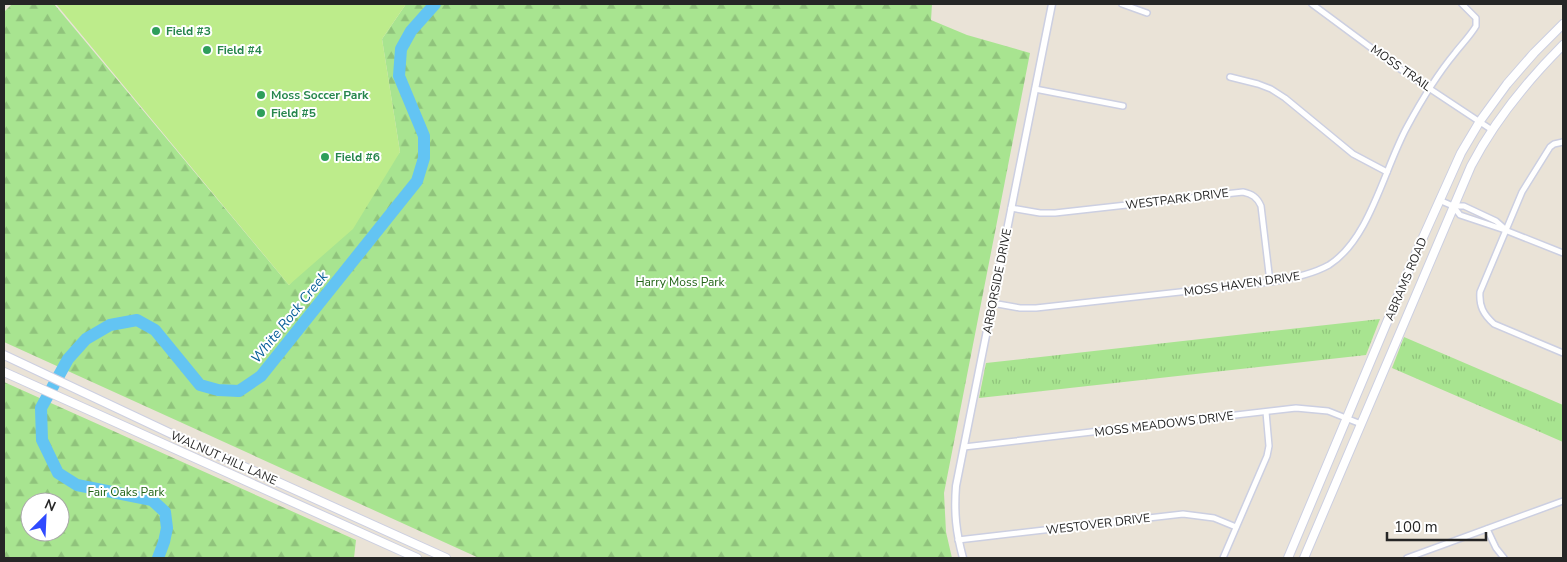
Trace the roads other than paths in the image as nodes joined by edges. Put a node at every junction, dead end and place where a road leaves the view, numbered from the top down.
1 (1052, 4) edge
2 (1122, 4) edge
3 (1312, 4) edge
4 (1462, 4) edge
5 (1147, 13) dead end
6 (1563, 24) edge
7 (1563, 45) edge
8 (1230, 77) dead end
9 (1035, 88) junction
10 (1429, 89) junction
11 (1123, 106) dead end
12 (1480, 121) junction
13 (1492, 130) junction
14 (1563, 142) edge
15 (1386, 172) junction
16 (1439, 200) junction
17 (1453, 206) junction
18 (1011, 208) junction
19 (1505, 230) junction
20 (1563, 254) edge
21 (1270, 282) junction
22 (992, 303) junction
23 (1563, 353) edge
24 (4, 355) edge
25 (4, 372) edge
26 (1266, 412) junction
27 (1347, 418) junction
28 (1361, 424) junction
29 (964, 447) junction
30 (1563, 501) edge
31 (1236, 527) junction
32 (1487, 529) junction
33 (958, 540) junction
34 (444, 557) edge
35 (417, 558) edge
36 (963, 558) edge
37 (1223, 558) edge
38 (1288, 558) edge
39 (1304, 558) edge
40 (1407, 558) edge
41 (1504, 558) edge

1 - 9 street, ARBORSIDE DRIVE
2 - 5 street
3 - 10 street, MOSS TRAIL
4 - 10 street, MOSS HAVEN DRIVE
6 - 12 main road, ABRAMS ROAD
7 - 13 main road, ABRAMS ROAD
8 - 15 street
9 - 11 street
9 - 18 street, ARBORSIDE DRIVE
10 - 12 street, MOSS TRAIL
10 - 15 street, MOSS HAVEN DRIVE
12 - 13 street, MOSS TRAIL
12 - 16 main road, ABRAMS ROAD
13 - 17 main road, ABRAMS ROAD
14 - 19 street
15 - 21 street, MOSS HAVEN DRIVE
16 - 17 street
16 - 27 main road, ABRAMS ROAD
17 - 19 street
17 - 19 street
17 - 28 main road, ABRAMS ROAD
18 - 21 street, WESTPARK DRIVE
18 - 22 street, ARBORSIDE DRIVE
19 - 20 street
19 - 23 street
21 - 22 street, MOSS HAVEN DRIVE
22 - 29 street, ARBORSIDE DRIVE
24 - 34 main road, WALNUT HILL LANE
25 - 35 main road, WALNUT HILL LANE
26 - 27 street, MOSS MEADOWS DRIVE
26 - 29 street, MOSS MEADOWS DRIVE
26 - 31 street
27 - 28 street, MOSS MEADOWS DRIVE
27 - 38 main road, ABRAMS ROAD
28 - 39 main road, ABRAMS ROAD
29 - 33 street, ARBORSIDE DRIVE
30 - 32 street
31 - 33 street, WESTOVER DRIVE
31 - 37 street
32 - 40 street
32 - 41 street
33 - 36 street, ARBORSIDE DRIVE

